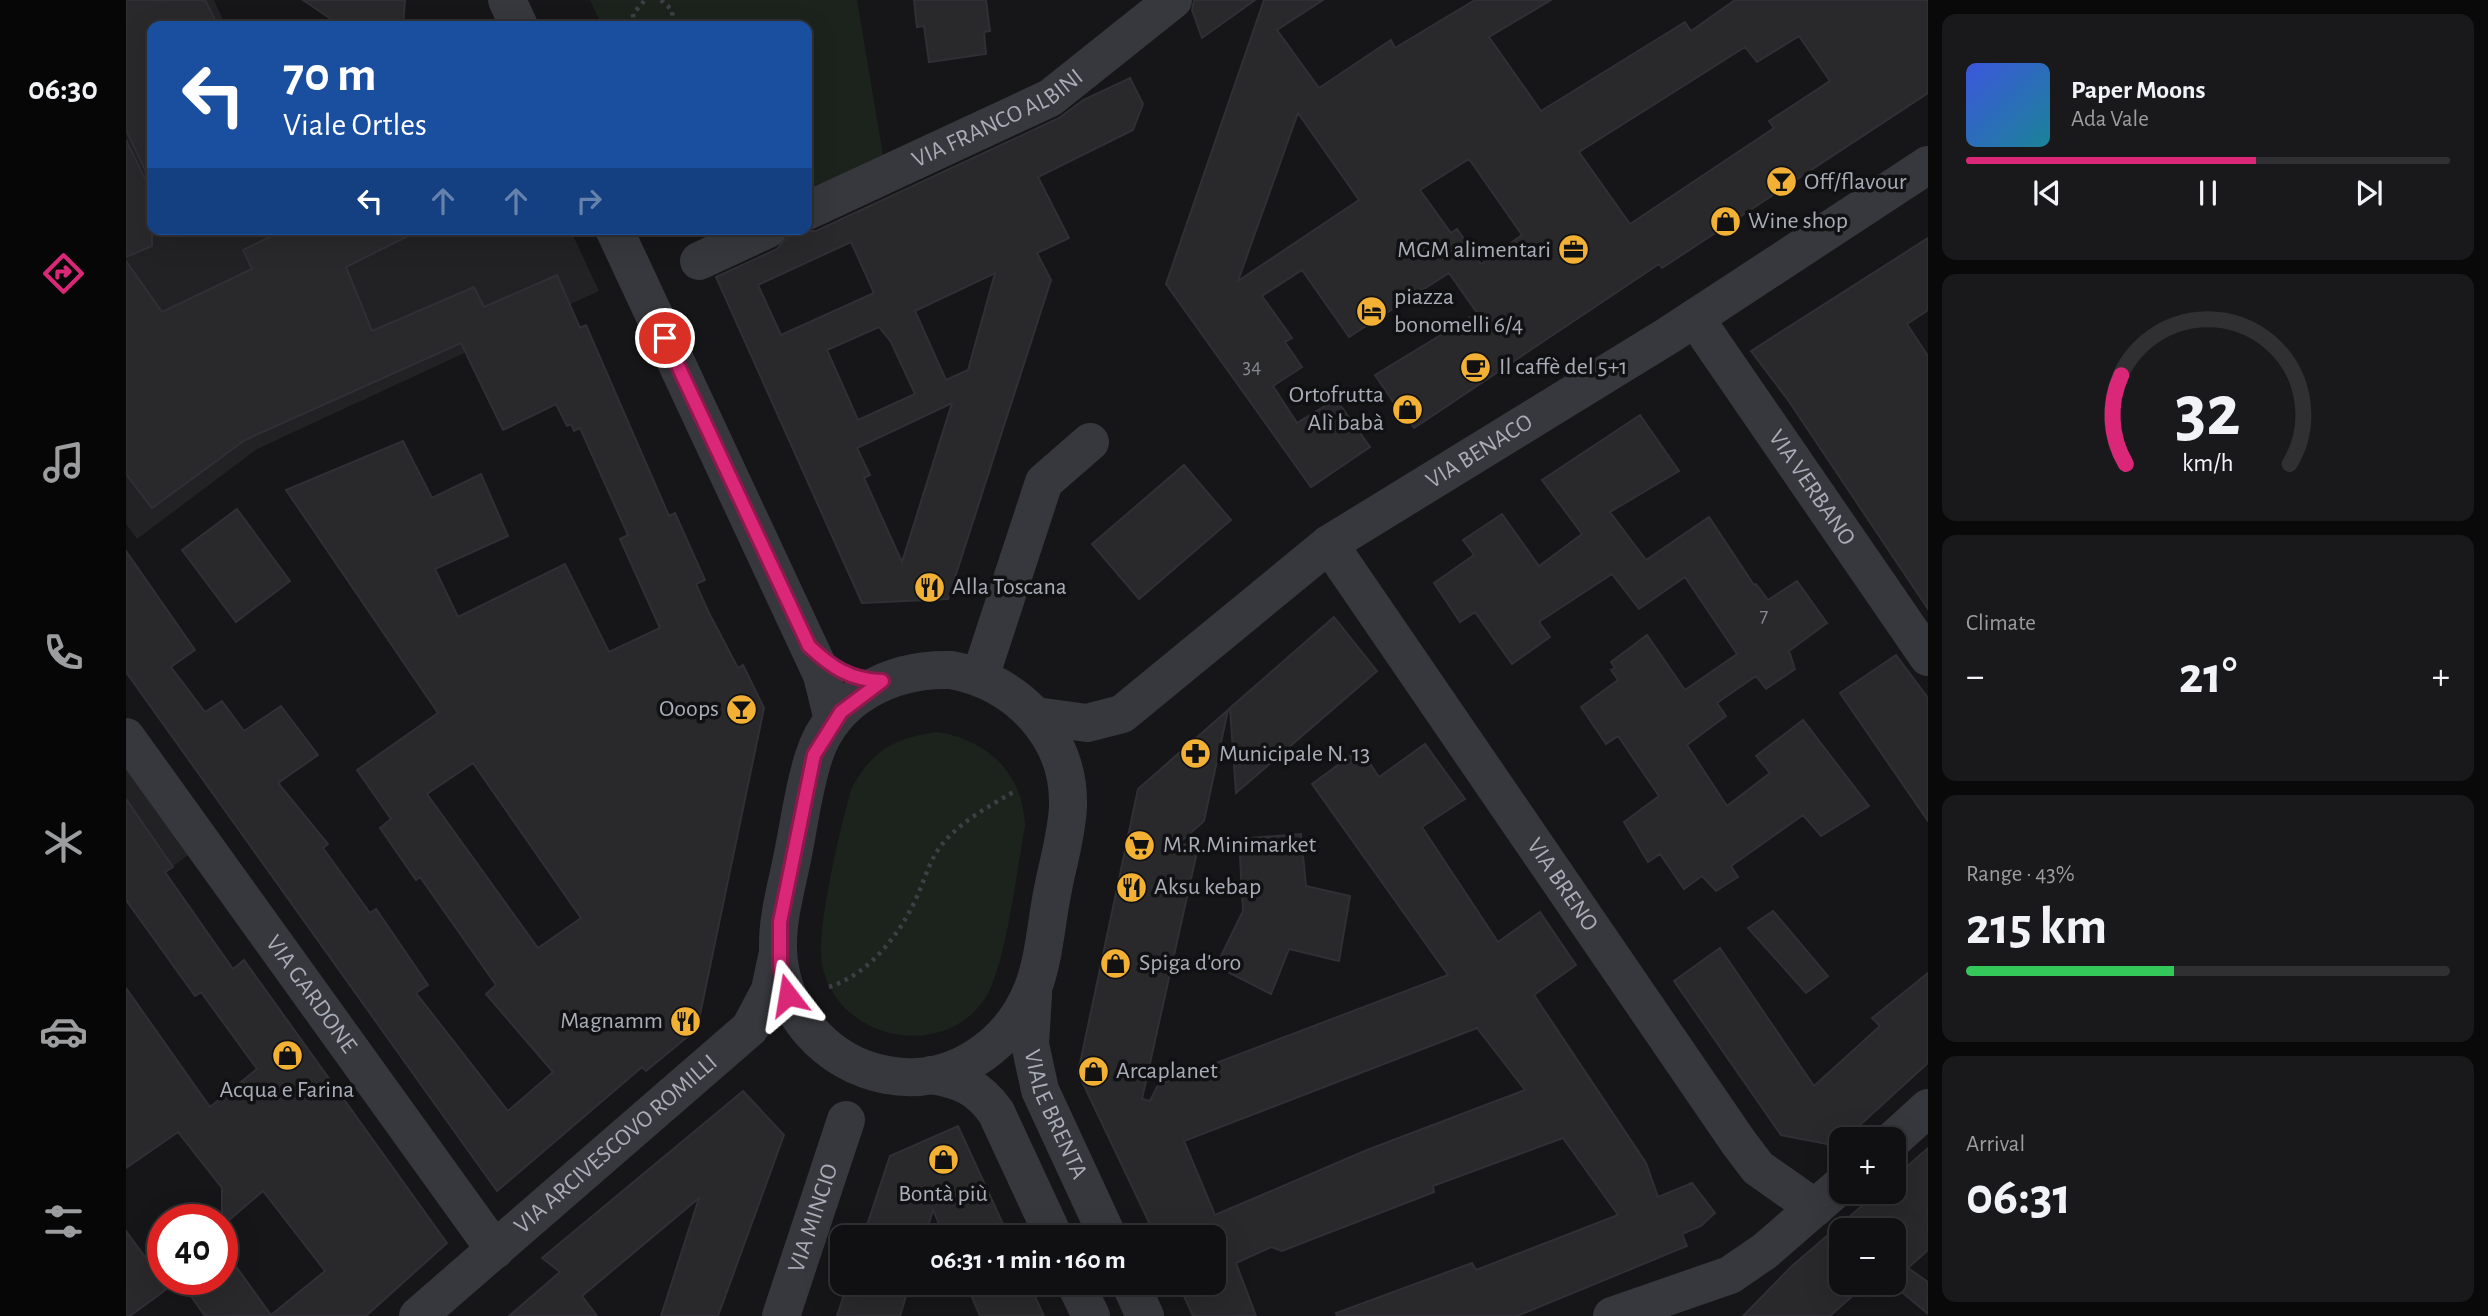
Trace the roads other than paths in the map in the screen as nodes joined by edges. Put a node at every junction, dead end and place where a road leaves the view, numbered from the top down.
1 (507, 0) edge
2 (1173, 0) edge
3 (517, 21) edge
4 (1928, 165) edge
5 (812, 209) edge
6 (617, 235) edge
7 (755, 235) edge
8 (699, 261) dead end
9 (1695, 318) junction
10 (1090, 442) dead end
11 (1329, 544) junction
12 (809, 646) junction
13 (1928, 657) edge
14 (981, 677) junction
15 (882, 681) junction
16 (1037, 716) junction
17 (833, 720) junction
18 (126, 737) edge
19 (778, 947) junction
20 (1034, 986) junction
21 (833, 1052) junction
22 (930, 1075) junction
23 (1928, 1108) edge
24 (846, 1120) junction
25 (1906, 1128) edge
26 (1828, 1196) edge
27 (1048, 1225) edge
28 (1102, 1225) edge
29 (495, 1250) junction
30 (1081, 1295) edge
31 (1135, 1295) edge
32 (418, 1316) edge
33 (781, 1316) edge
34 (1091, 1316) edge
35 (1145, 1316) edge
36 (1612, 1316) edge

1 - 3 street
2 - 5 street, VIA FRANCO ALBINI
4 - 9 street, VIA BENACO
6 - 12 street
7 - 8 street
9 - 11 street, VIA BENACO
9 - 13 street, VIA VERBANO
10 - 14 street
11 - 16 street, VIA BENACO
11 - 26 street, VIA BRENO
12 - 15 street
12 - 17 street
14 - 15 street
14 - 16 street
15 - 17 street, VIA ARCIVESCOVO ROMILLI
16 - 20 street
17 - 19 street, VIA ARCIVESCOVO ROMILLI
18 - 29 street, VIA GARDONE
19 - 21 street
19 - 29 street, VIA ARCIVESCOVO ROMILLI
20 - 22 street
20 - 28 street, VIALE BRENTA
21 - 22 street
21 - 24 street, VIA MINCIO
22 - 24 street
22 - 27 street, VIALE BRENTA
23 - 25 street
24 - 33 street, VIA MINCIO
26 - 36 street
29 - 32 street, VIA ARCIVESCOVO ROMILLI
30 - 34 street
31 - 35 street

